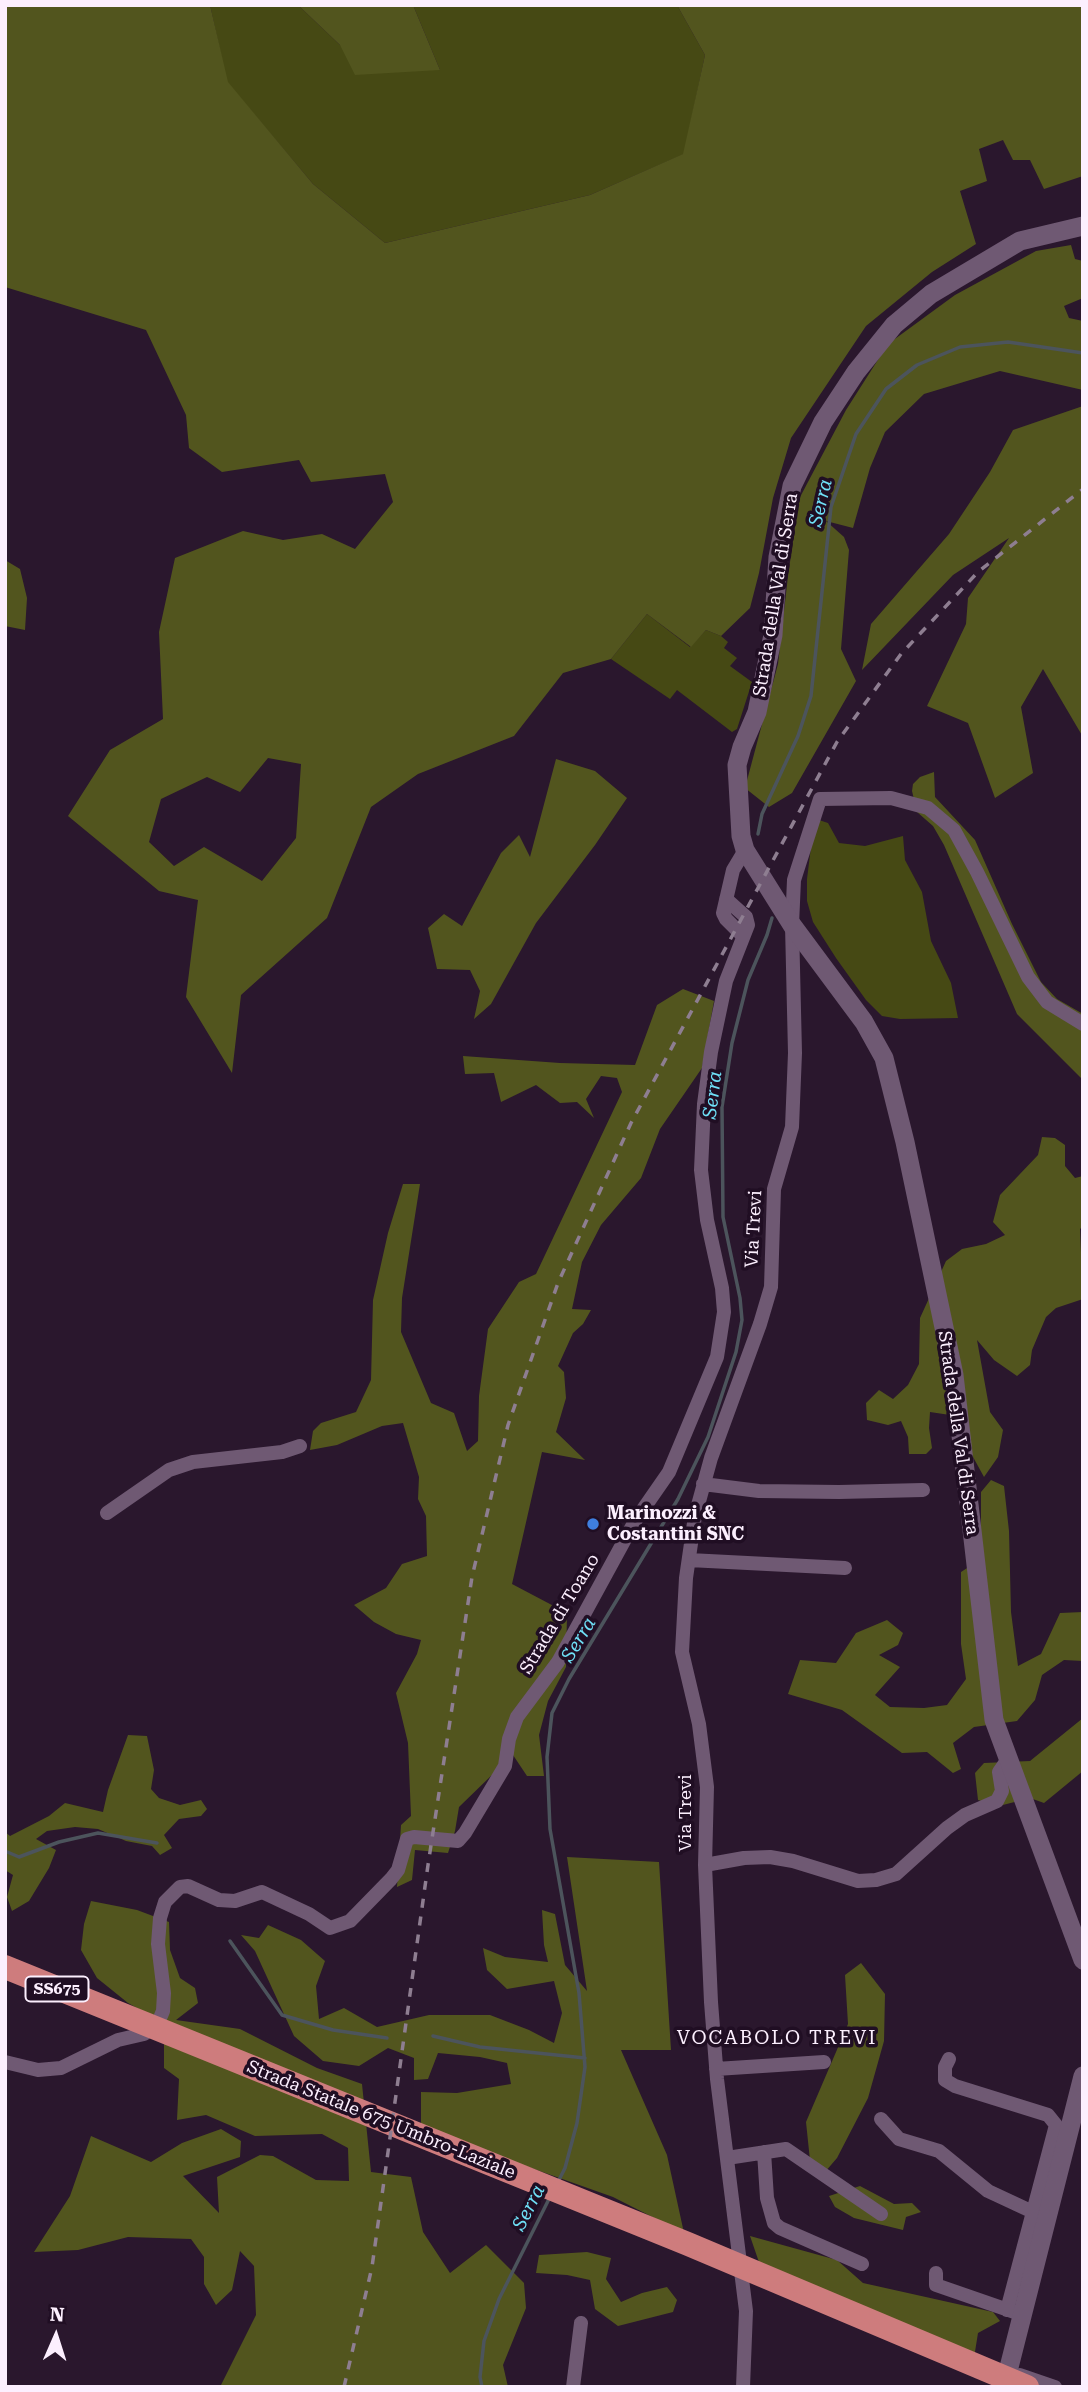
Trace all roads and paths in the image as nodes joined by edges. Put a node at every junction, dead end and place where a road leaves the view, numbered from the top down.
1 (1083, 226) edge
2 (745, 850) junction
3 (792, 925) junction
4 (1083, 1024) edge
5 (300, 1446) dead end
6 (703, 1484) junction
7 (923, 1490) dead end
8 (107, 1513) dead end
9 (689, 1560) junction
10 (845, 1568) dead end
11 (1008, 1759) junction
12 (705, 1865) junction
13 (1083, 1960) edge
14 (5, 1967) edge
15 (5, 1984) edge
16 (103, 2016) junction
17 (949, 2059) dead end
18 (5, 2062) edge
19 (824, 2062) dead end
20 (716, 2069) junction
21 (1083, 2076) edge
22 (881, 2119) dead end
23 (764, 2152) junction
24 (727, 2158) junction
25 (1033, 2212) junction
26 (881, 2214) dead end
27 (862, 2264) dead end
28 (936, 2273) dead end
29 (1014, 2312) junction
30 (581, 2323) dead end
31 (1002, 2381) edge
32 (573, 2387) edge
33 (743, 2387) edge
34 (1027, 2387) edge
35 (1055, 2387) edge

1 - 2 street, Strada della Val di Serra
2 - 3 street, Strada della Val di Serra
2 - 18 street, Strada di Toano
3 - 4 street
3 - 6 street, Via Trevi
3 - 11 street, Strada della Val di Serra
5 - 8 street
6 - 7 street
6 - 9 street, Via Trevi
9 - 10 street
9 - 12 street, Via Trevi
11 - 12 street
11 - 13 street, Strada della Val di Serra
12 - 20 street, Via Trevi
14 - 16 highway, Strada Statale 675 Umbro-Laziale / SS675
15 - 16 highway, Strada Statale 675 Umbro-Laziale / SS675
16 - 31 highway, Strada Statale 675 Umbro-Laziale / SS675
16 - 34 highway, Strada Statale 675 Umbro-Laziale / SS675
17 - 25 street
19 - 20 street
20 - 24 street, Via Trevi
21 - 29 street
22 - 25 street
23 - 24 street
23 - 26 street
23 - 27 street
24 - 33 street, Via Trevi
25 - 29 street
28 - 29 street
29 - 31 street
30 - 32 street
31 - 35 street

